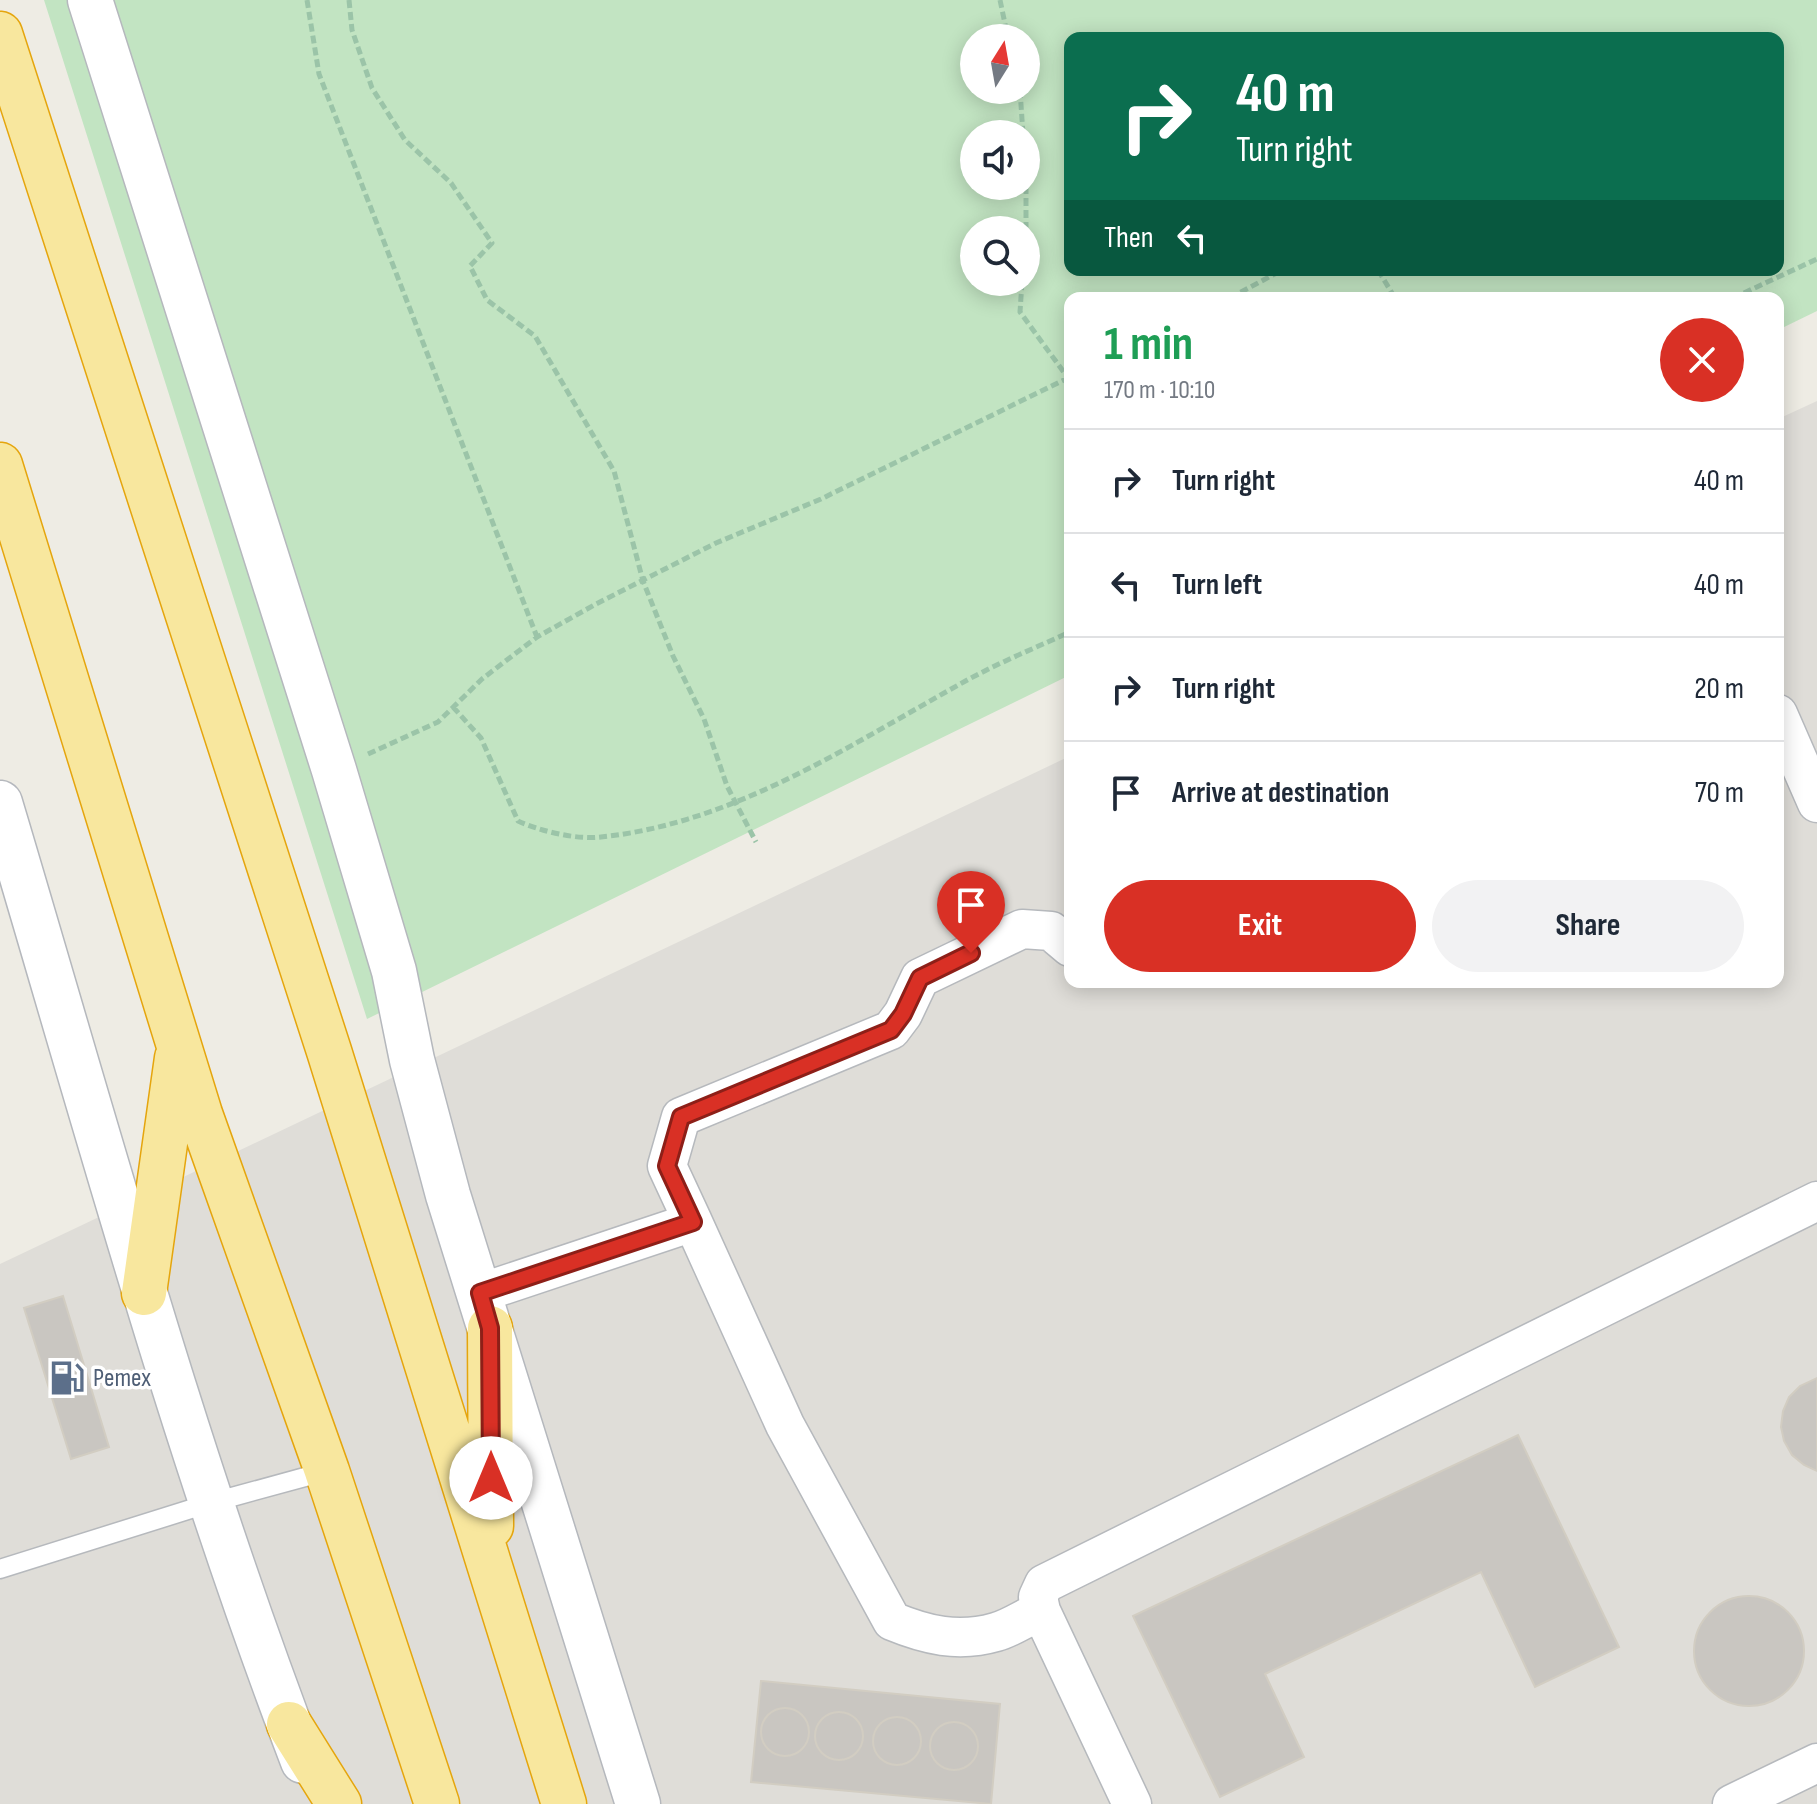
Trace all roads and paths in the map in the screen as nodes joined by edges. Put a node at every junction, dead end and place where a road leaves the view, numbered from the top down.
1 (90, 0) edge
2 (307, 0) edge
3 (349, 0) edge
4 (1000, 0) edge
5 (1005, 24) edge
6 (0, 34) edge
7 (1817, 259) edge
8 (1784, 274) edge
9 (1271, 276) edge
10 (1780, 276) edge
11 (1241, 292) edge
12 (1746, 292) edge
13 (1021, 296) edge
14 (1064, 371) edge
15 (1064, 380) edge
16 (0, 465) edge
17 (643, 581) junction
18 (1064, 635) edge
19 (537, 637) junction
20 (453, 707) junction
21 (1784, 728) edge
22 (334, 770) junction
23 (735, 802) junction
24 (0, 803) edge
25 (1817, 803) edge
26 (756, 842) dead end
27 (1064, 942) edge
28 (179, 1044) junction
29 (1817, 1201) edge
30 (693, 1222) junction
31 (144, 1293) junction
32 (485, 1311) junction
33 (327, 1471) junction
34 (210, 1503) junction
35 (0, 1569) edge
36 (492, 1569) junction
37 (1041, 1611) junction
38 (289, 1724) junction
39 (1817, 1763) edge
40 (320, 1804) edge
41 (339, 1804) edge
42 (437, 1804) edge
43 (564, 1804) edge
44 (638, 1804) edge
45 (1132, 1804) edge
46 (1732, 1804) edge

1 - 22 main road
2 - 19 path
3 - 17 path
4 - 5 path
6 - 36 highway
7 - 8 path
9 - 11 path
10 - 12 path
13 - 14 path
15 - 17 path
16 - 28 highway
17 - 19 path
17 - 23 path
18 - 23 path
19 - 20 path
20 - 22 path
20 - 23 path
21 - 25 street
22 - 32 main road
23 - 26 path
24 - 31 main road
27 - 30 street
28 - 31 highway
28 - 33 highway
29 - 37 street
30 - 32 street
30 - 37 street
31 - 34 main road
32 - 36 highway
32 - 44 main road
33 - 34 lane
33 - 42 highway
34 - 35 lane
34 - 38 main road
36 - 43 highway
37 - 45 street
38 - 40 main road
38 - 41 highway
39 - 46 street

